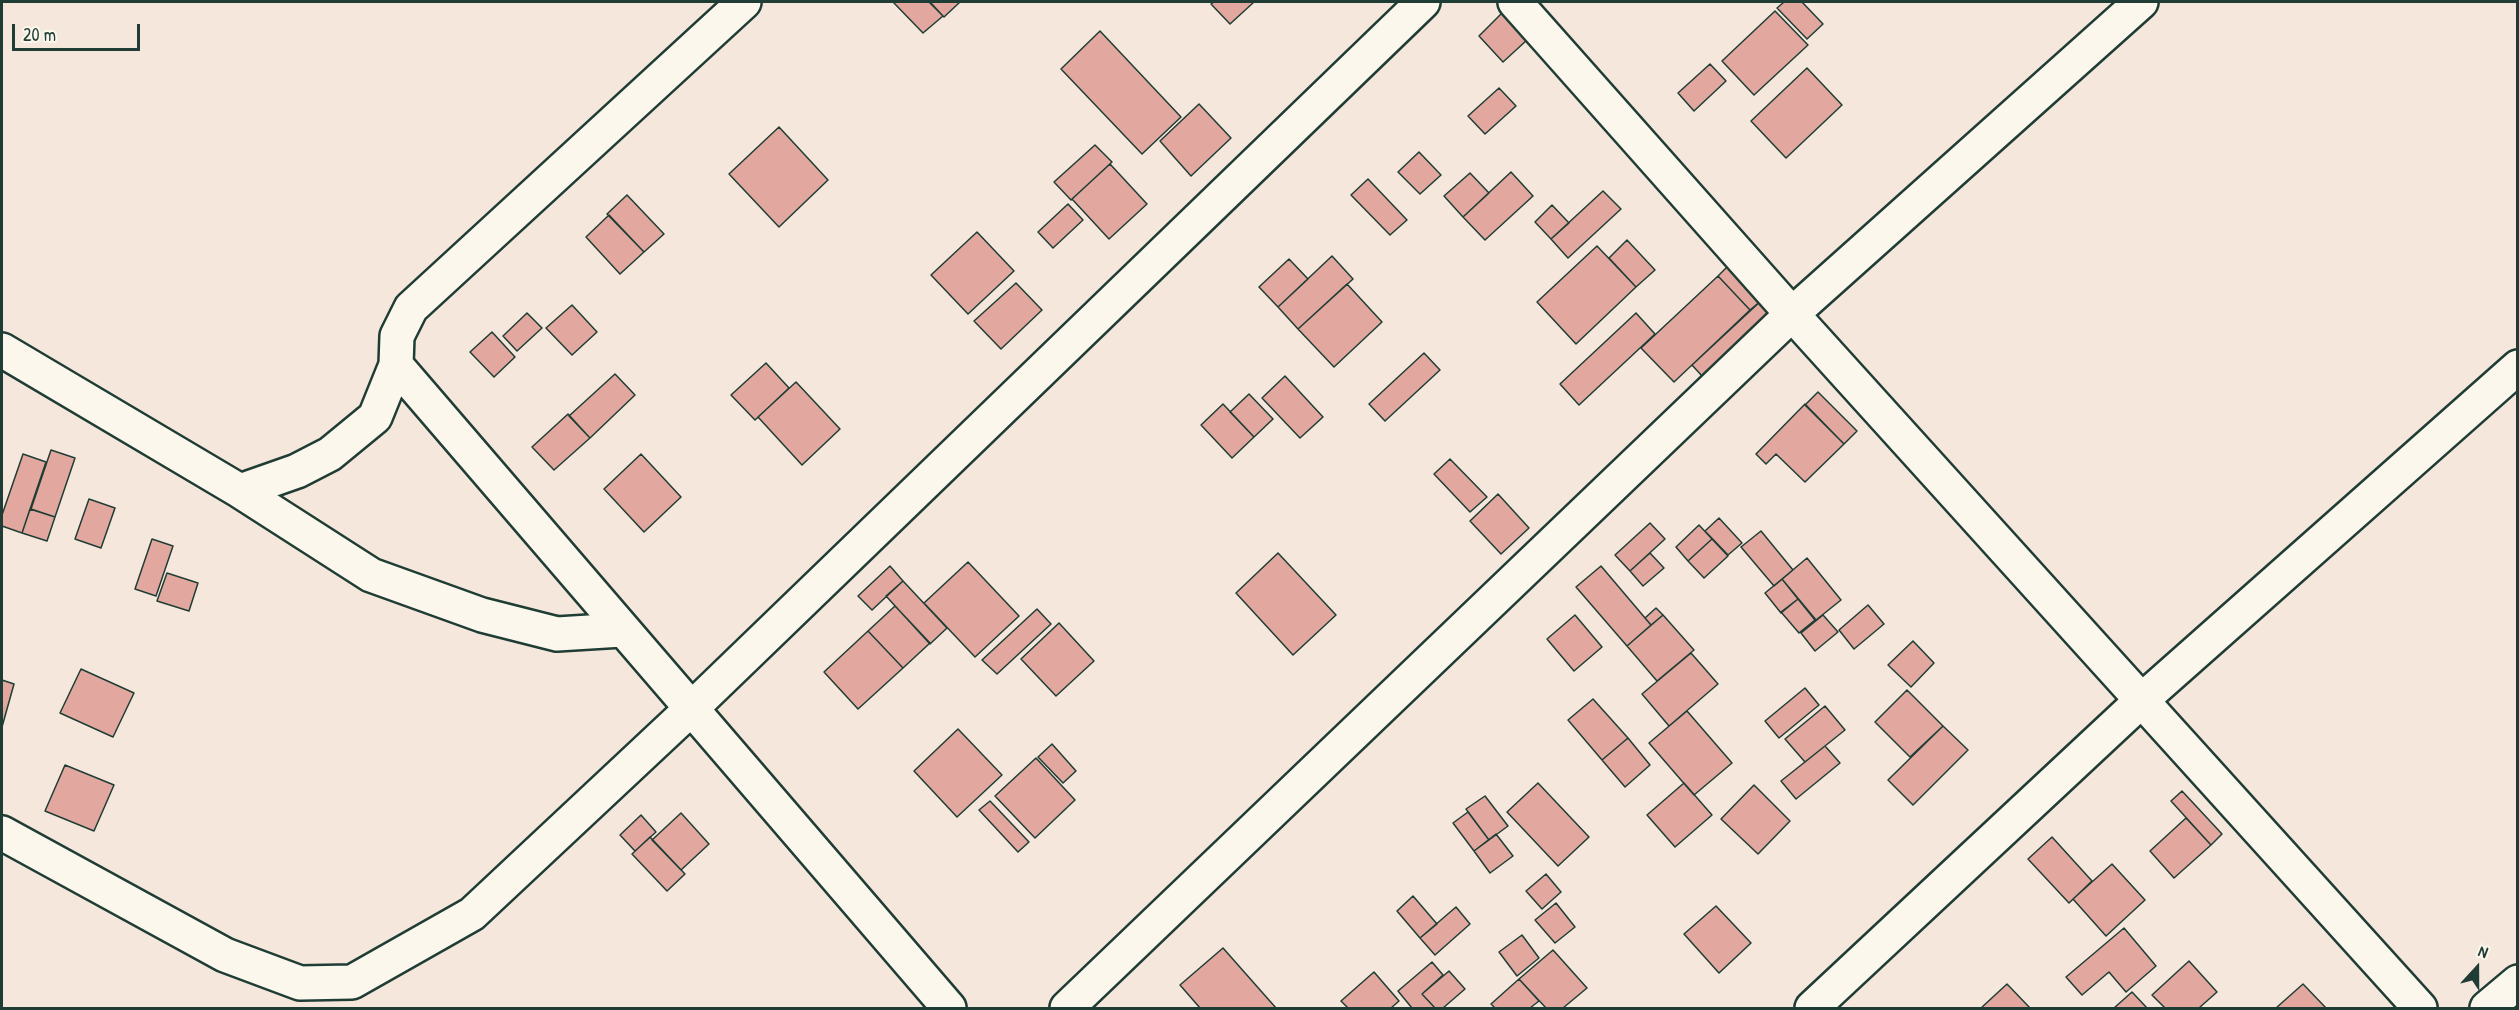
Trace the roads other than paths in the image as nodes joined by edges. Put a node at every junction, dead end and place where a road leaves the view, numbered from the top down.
1 (744, 2) edge
2 (1423, 2) edge
3 (1515, 2) edge
4 (2141, 2) edge
5 (1792, 314) junction
6 (2, 350) edge
7 (396, 365) junction
8 (2517, 367) edge
9 (240, 491) junction
10 (622, 630) junction
11 (2142, 700) junction
12 (692, 708) junction
13 (2, 833) edge
14 (2517, 982) edge
15 (949, 1008) edge
16 (1067, 1008) edge
17 (1812, 1008) edge
18 (2420, 1008) edge
19 (2487, 1008) edge

1 - 7 street
2 - 12 street
3 - 5 street
4 - 5 street
5 - 11 street
5 - 16 street
6 - 9 street
7 - 9 street
7 - 10 street
8 - 11 street
9 - 10 street
10 - 12 street
11 - 17 street
11 - 18 street
12 - 13 street
12 - 15 street
14 - 19 street

